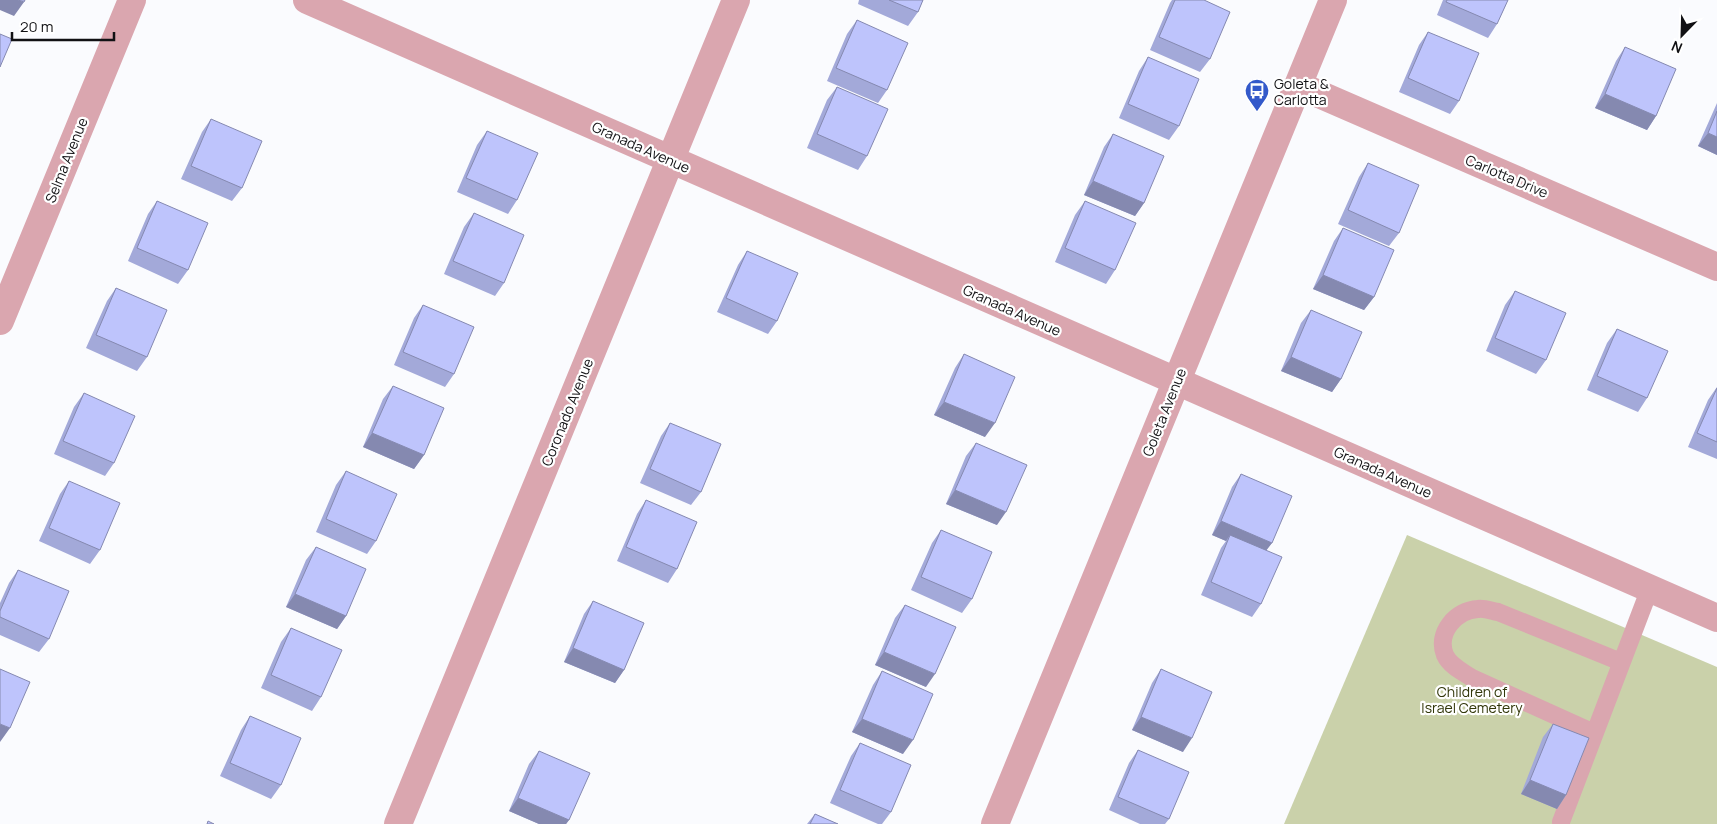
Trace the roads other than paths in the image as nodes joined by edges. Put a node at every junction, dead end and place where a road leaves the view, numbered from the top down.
1 (132, 0) edge
2 (307, 0) edge
3 (736, 0) edge
4 (1333, 0) edge
5 (1298, 85) junction
6 (671, 160) junction
7 (1717, 267) edge
8 (0, 321) edge
9 (1176, 382) junction
10 (1650, 588) junction
11 (1717, 618) edge
12 (1621, 662) junction
13 (1594, 733) junction
14 (1561, 822) dead end
15 (398, 824) edge
16 (995, 824) edge

1 - 8 street, Selma Avenue
2 - 6 street, Granada Avenue
3 - 6 street, Coronado Avenue
4 - 5 street, Goleta Avenue
5 - 7 street, Carlotta Drive
5 - 9 street, Goleta Avenue
6 - 9 street, Granada Avenue
6 - 15 street, Coronado Avenue
9 - 10 street, Granada Avenue
9 - 16 street, Goleta Avenue
10 - 11 street, Granada Avenue
10 - 12 lane
12 - 13 lane
12 - 13 lane
13 - 14 lane

